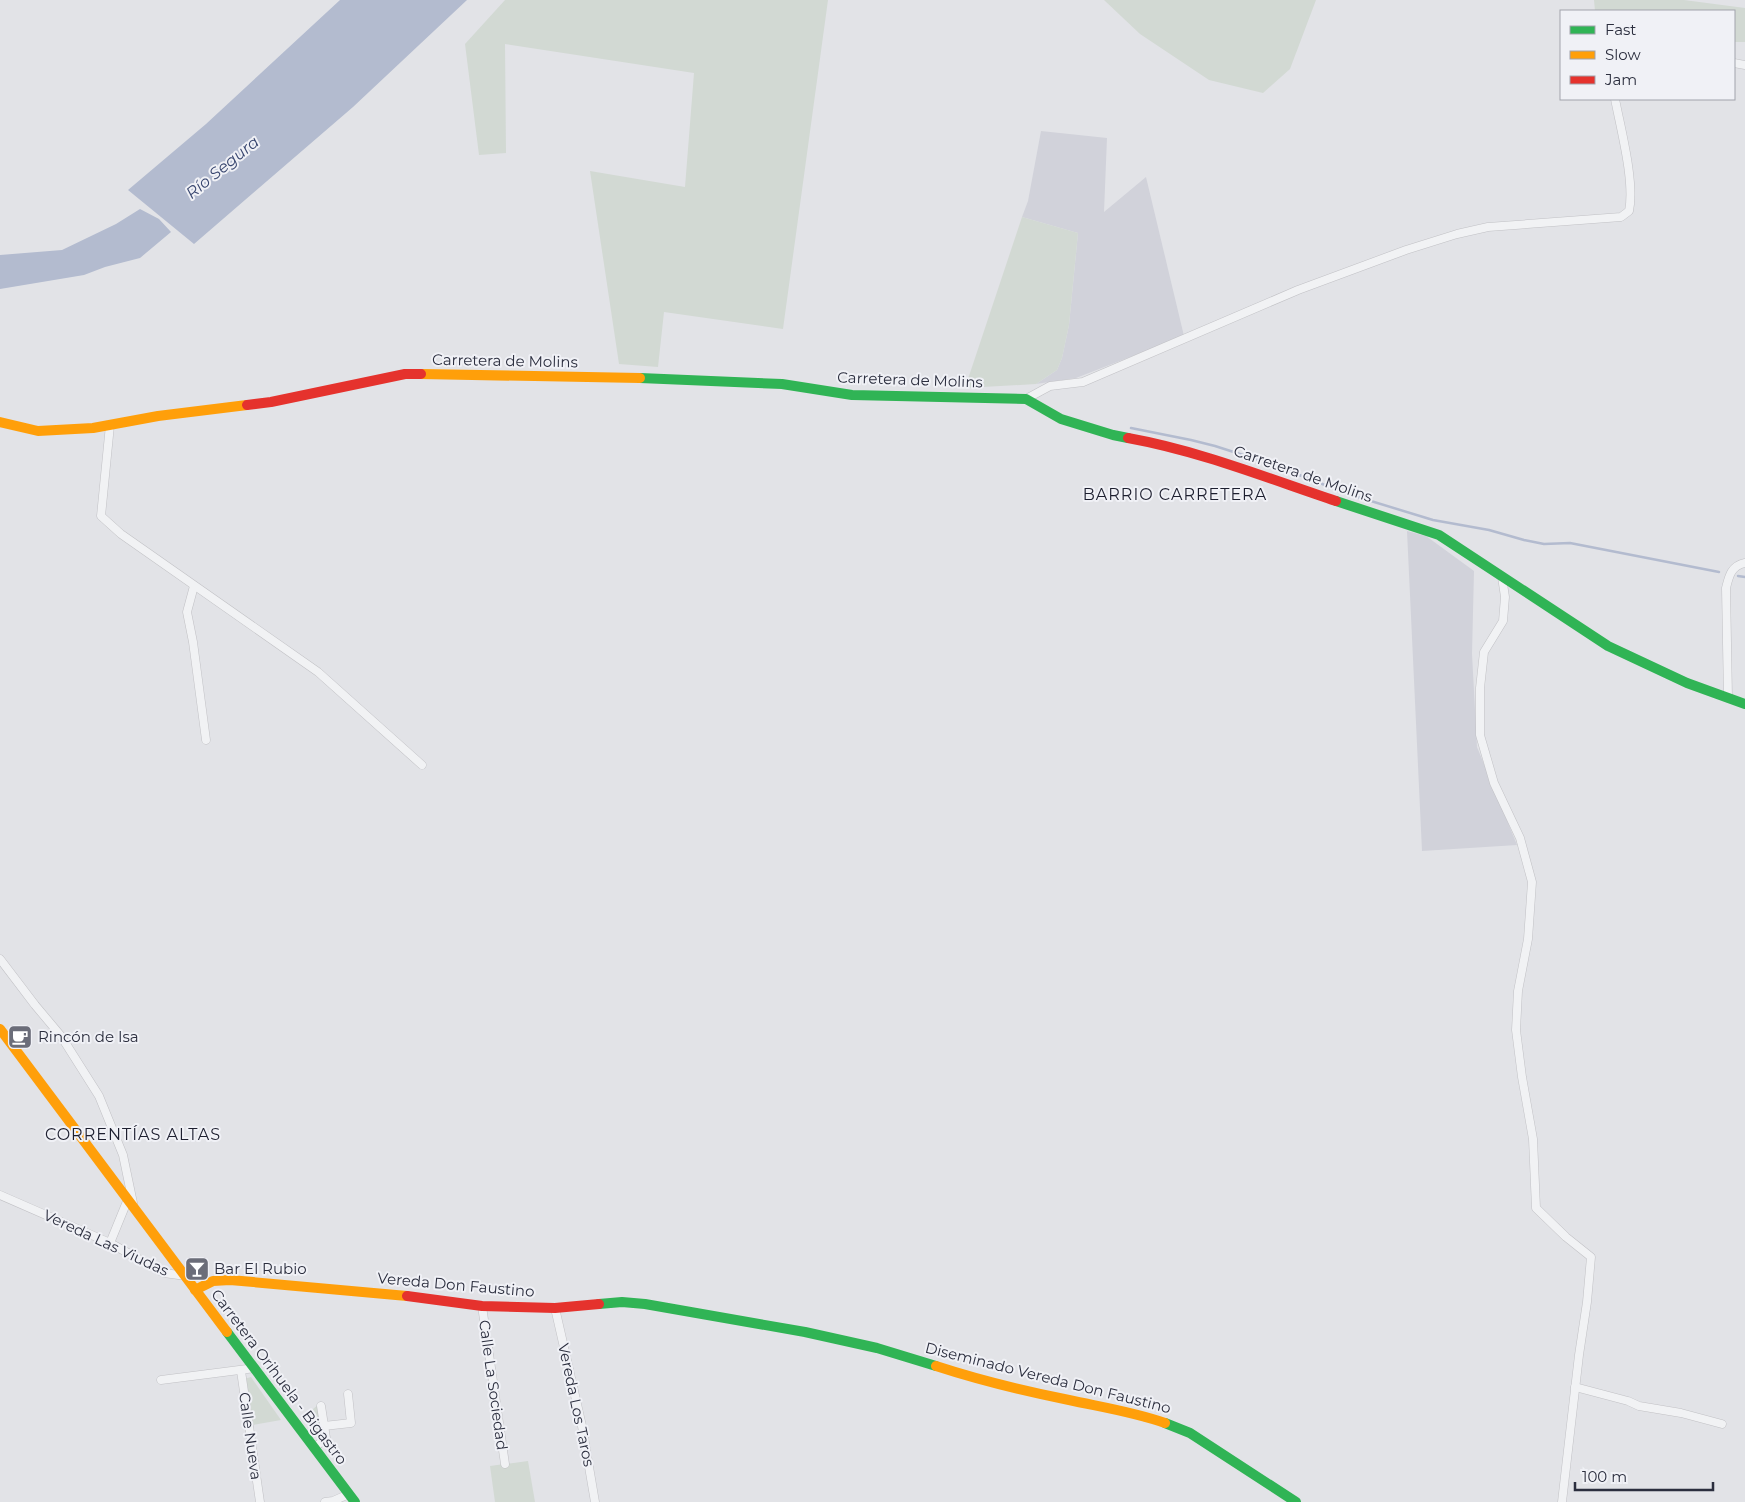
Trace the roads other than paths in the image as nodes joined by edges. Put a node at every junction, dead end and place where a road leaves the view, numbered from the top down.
1 (1615, 100) edge
2 (1026, 399) junction
3 (0, 422) edge
4 (110, 425) junction
5 (1745, 564) edge
6 (1502, 577) junction
7 (194, 586) junction
8 (1728, 698) junction
9 (1745, 704) edge
10 (206, 740) dead end
11 (422, 765) dead end
12 (0, 959) edge
13 (0, 1029) edge
14 (0, 1195) edge
15 (131, 1202) junction
16 (110, 1242) junction
17 (186, 1276) junction
18 (195, 1290) junction
19 (482, 1306) junction
20 (556, 1308) junction
21 (774, 1326) joint
22 (255, 1368) junction
23 (241, 1370) junction
24 (161, 1380) dead end
25 (1575, 1387) junction
26 (348, 1394) dead end
27 (321, 1406) dead end
28 (1722, 1424) dead end
29 (324, 1426) junction
30 (314, 1448) junction
31 (505, 1464) dead end
32 (352, 1498) edge
33 (260, 1502) edge
34 (331, 1502) edge
35 (595, 1502) edge
36 (1296, 1502) edge
37 (1562, 1502) edge

1 - 2 street
2 - 4 street, Carretera de Molins
2 - 6 street, Carretera de Molins
3 - 4 street, Carretera de Molins
4 - 7 street
5 - 8 street
6 - 8 street, Carretera de Molins
6 - 25 street
7 - 10 street
7 - 11 street
8 - 9 street, Carretera de Molins
12 - 15 street
13 - 15 street, Carretera Orihuela - Bigastro
14 - 16 street, Vereda Las Viudas
15 - 16 street
15 - 17 street, Carretera Orihuela - Bigastro
16 - 17 street, Vereda Las Viudas
17 - 18 street, Carretera Orihuela - Bigastro
18 - 19 street, Vereda Don Faustino
18 - 22 street, Carretera Orihuela - Bigastro
19 - 20 street, Vereda Don Faustino
19 - 31 street, Calle La Sociedad
20 - 21 street, Vereda Don Faustino
20 - 35 street, Vereda Los Taros
21 - 36 street, Diseminado Vereda Don Faustino
22 - 23 street
22 - 30 street, Carretera Orihuela - Bigastro
23 - 24 street
23 - 33 street, Calle Nueva
25 - 28 street
25 - 37 street
26 - 29 street
27 - 29 street
29 - 30 street
30 - 32 street, Carretera Orihuela - Bigastro
32 - 34 street

